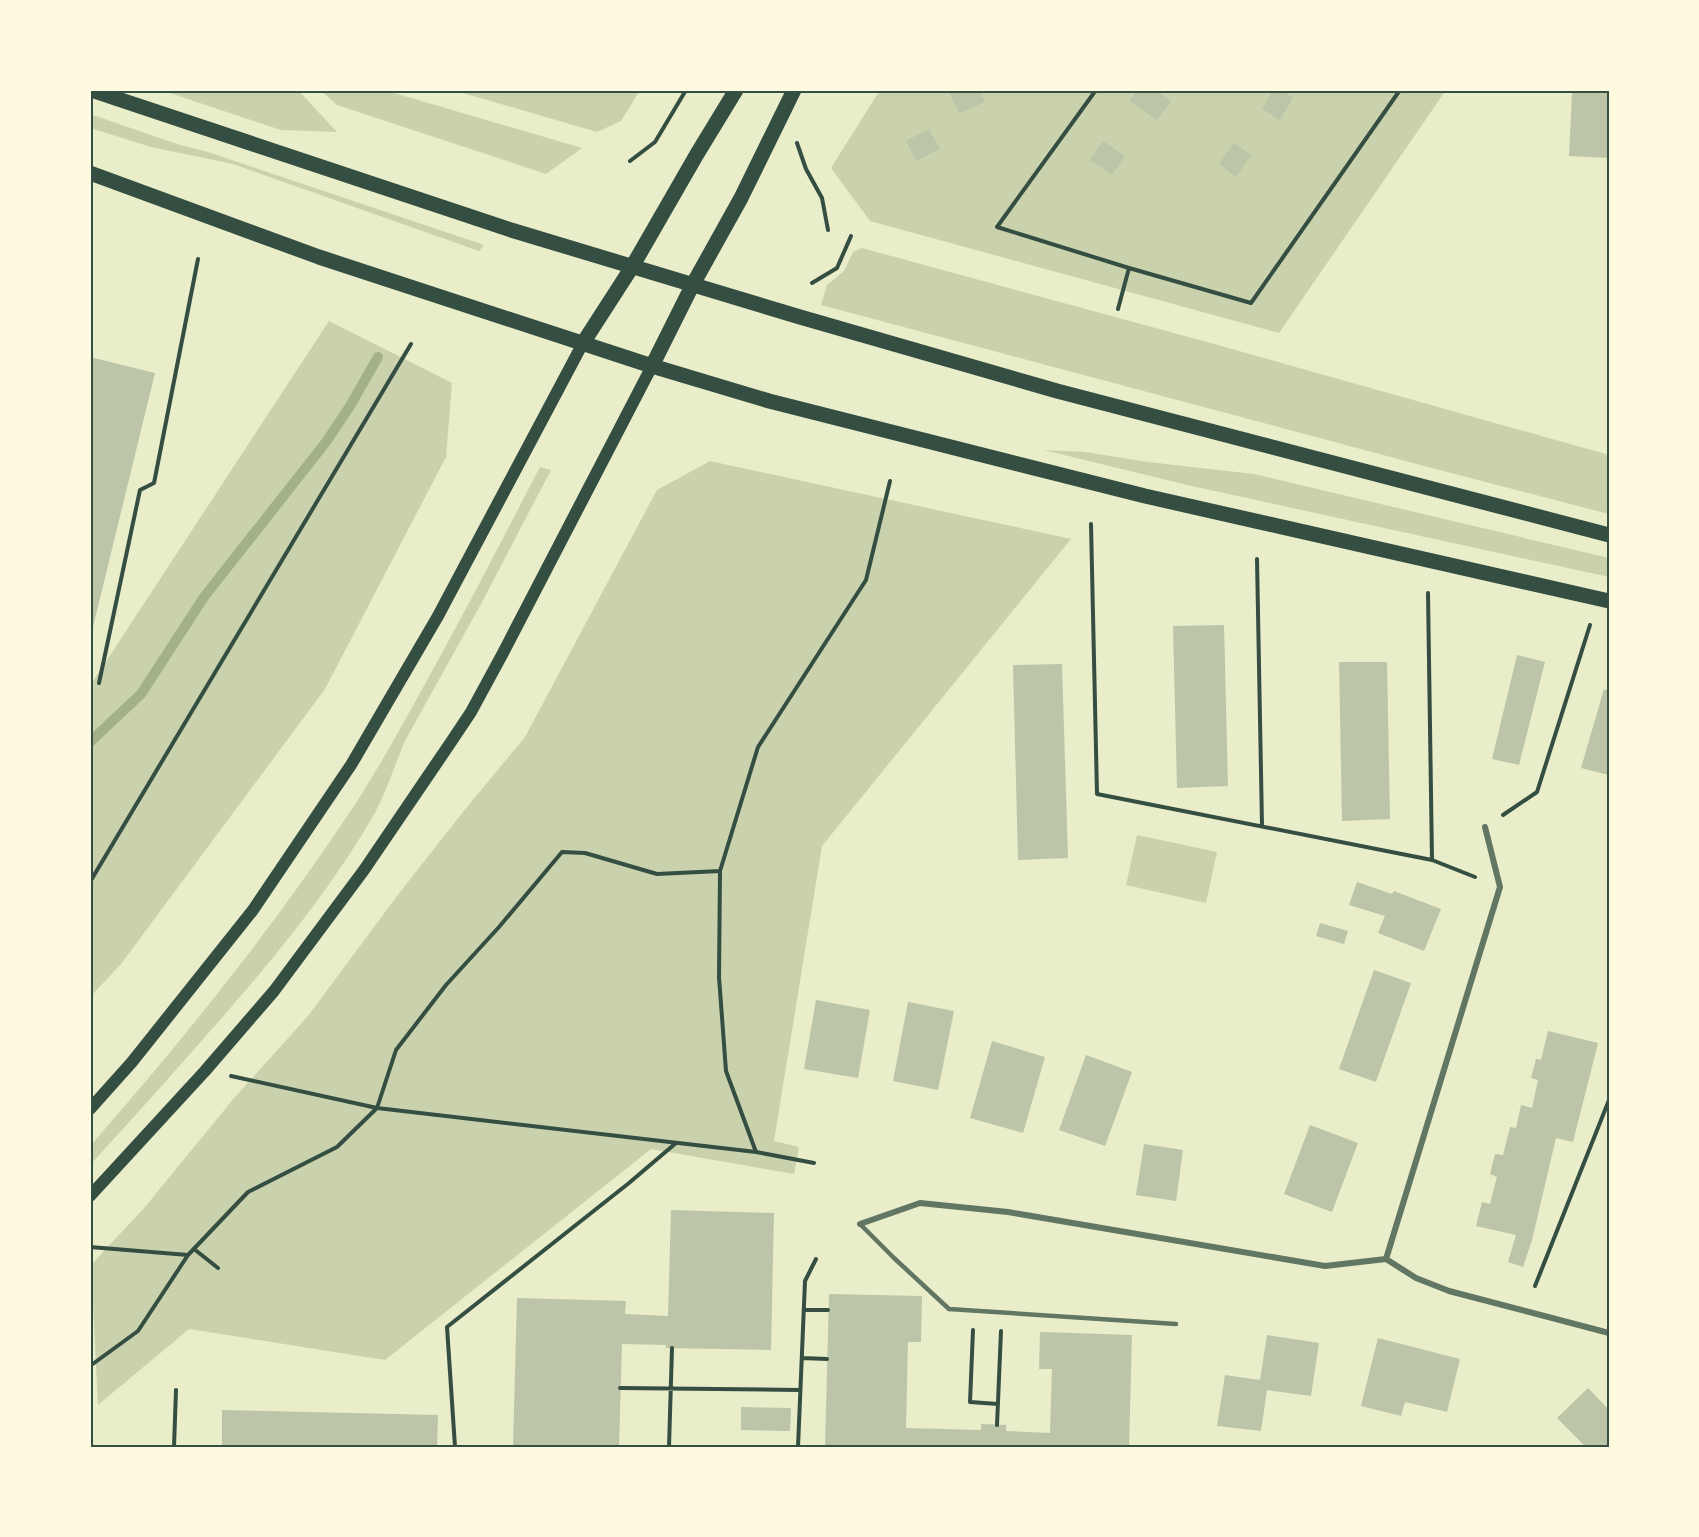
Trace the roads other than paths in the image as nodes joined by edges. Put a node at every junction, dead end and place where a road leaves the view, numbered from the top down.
1 (91, 90) edge
2 (736, 90) edge
3 (794, 90) edge
4 (90, 173) edge
5 (632, 267) junction
6 (692, 286) junction
7 (583, 343) junction
8 (652, 366) junction
9 (1609, 535) edge
10 (1609, 601) edge
11 (1485, 827) road end
12 (90, 1109) edge
13 (90, 1196) edge
14 (861, 1224) joint
15 (1386, 1259) junction
16 (1176, 1324) dead end
17 (1609, 1332) edge

1 - 5 main road
2 - 5 main road
3 - 6 main road
4 - 7 main road
5 - 6 main road
5 - 7 main road
6 - 8 main road
6 - 9 main road
7 - 8 main road
7 - 12 main road
8 - 10 main road
8 - 13 main road
11 - 15 street
14 - 15 street
14 - 16 lane
15 - 17 street

